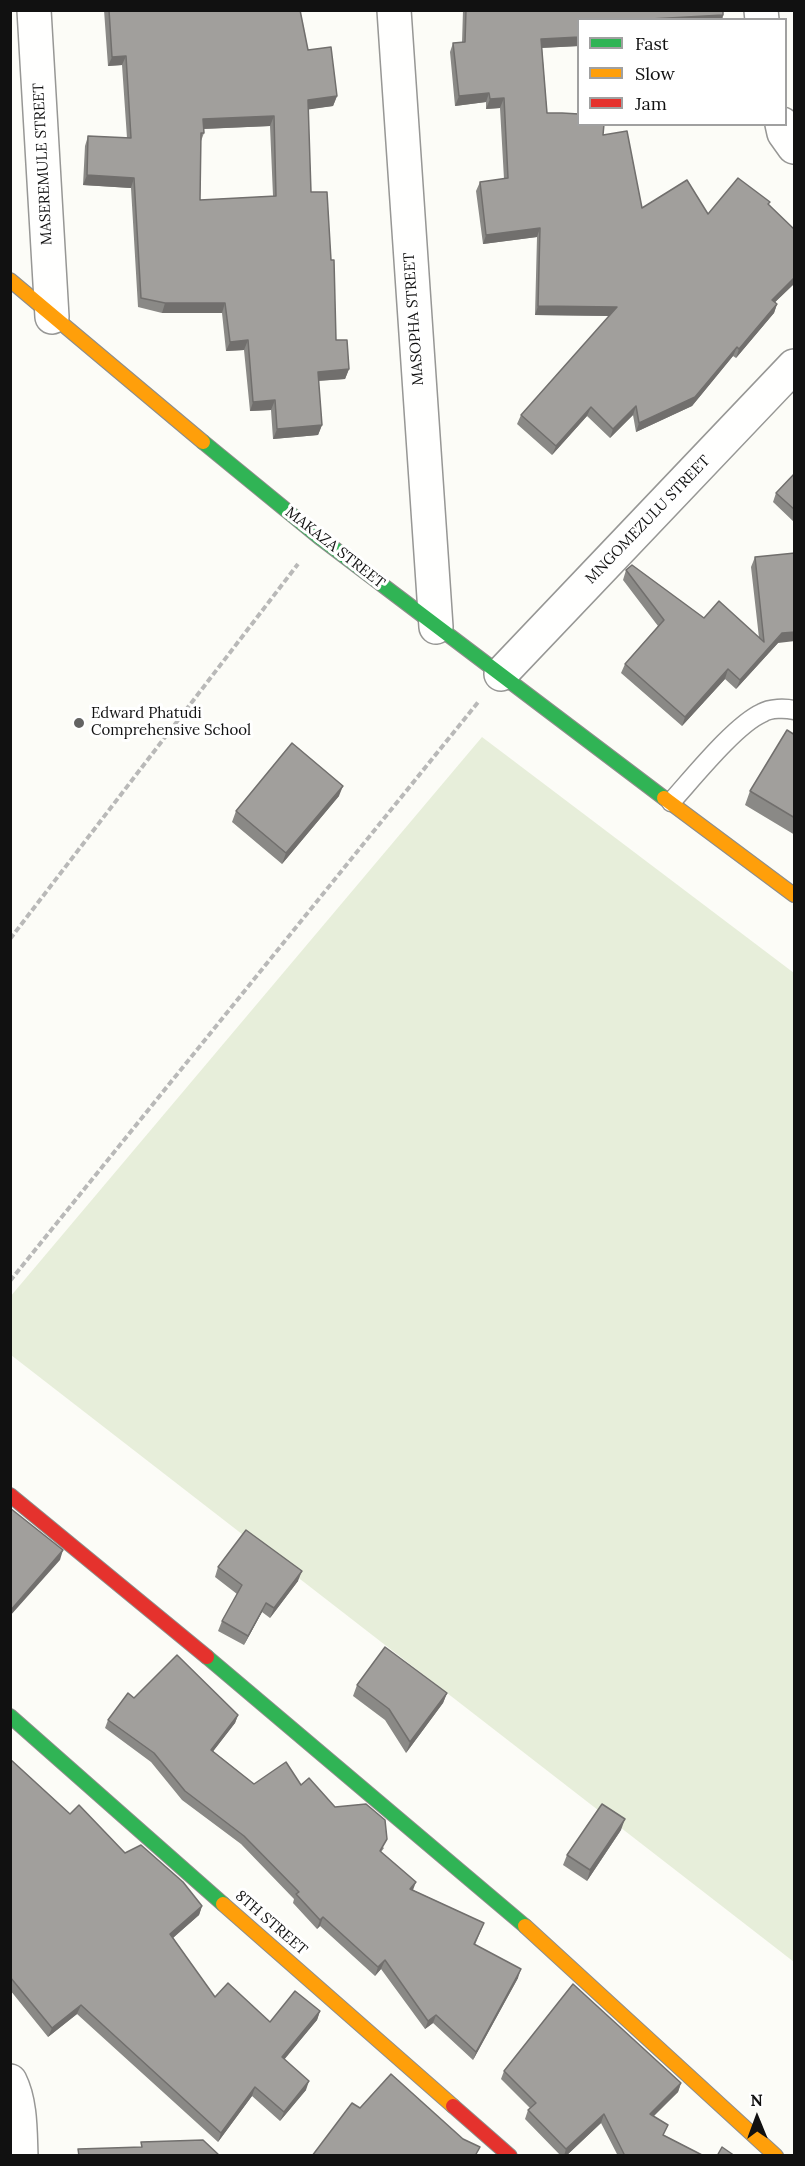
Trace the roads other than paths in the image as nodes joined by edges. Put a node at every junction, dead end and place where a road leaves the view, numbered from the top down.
1 (34, 10) edge
2 (394, 10) edge
3 (782, 126) edge
4 (795, 147) edge
5 (10, 280) edge
6 (52, 317) junction
7 (795, 366) edge
8 (436, 627) junction
9 (501, 674) junction
10 (795, 710) edge
11 (670, 802) junction
12 (795, 895) edge
13 (10, 1494) edge
14 (10, 1716) edge
15 (10, 2081) edge
16 (21, 2156) edge
17 (510, 2156) edge
18 (776, 2156) edge

1 - 6 street, MASEREMULE STREET
2 - 8 street, MASOPHA STREET
3 - 4 street
5 - 6 street, MAKAZA STREET
6 - 8 street, MAKAZA STREET
7 - 9 street, MNGOMEZULU STREET
8 - 9 street, MAKAZA STREET
9 - 11 street, MAKAZA STREET
10 - 11 lane
11 - 12 street, MAKAZA STREET
13 - 18 street
14 - 17 street, 8TH STREET
15 - 16 street

